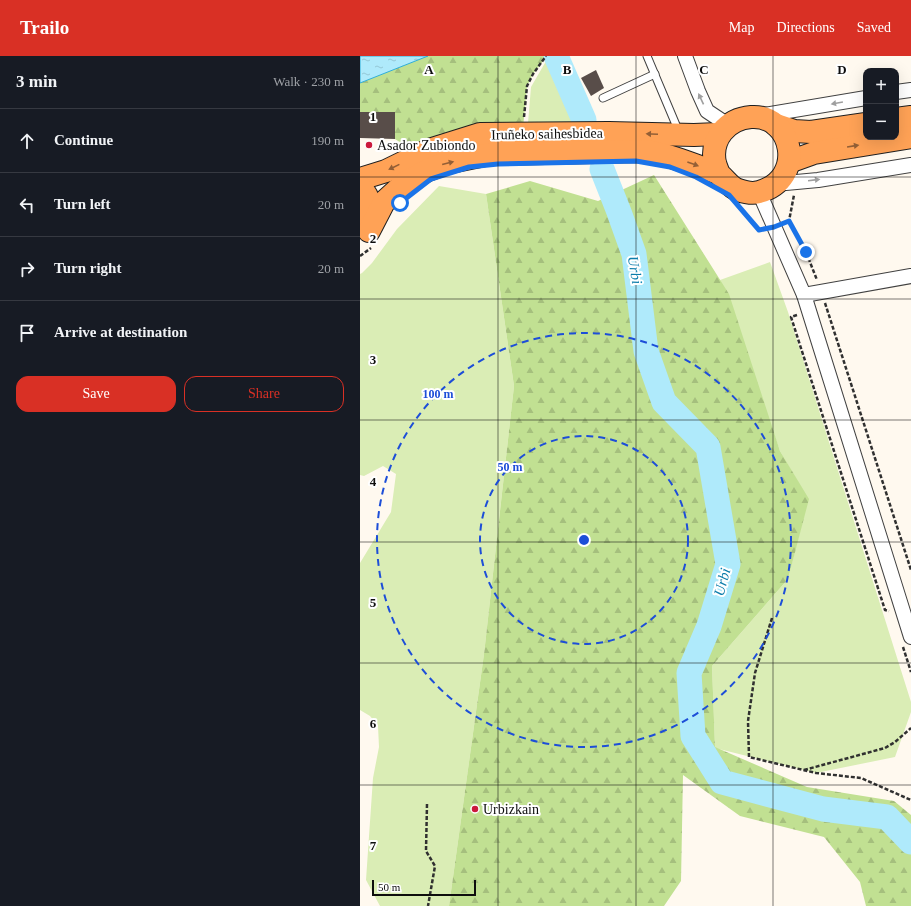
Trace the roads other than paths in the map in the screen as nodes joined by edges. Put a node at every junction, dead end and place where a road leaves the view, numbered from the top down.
1 (648, 56) edge
2 (685, 56) edge
3 (655, 74) junction
4 (911, 90) edge
5 (899, 92) edge
6 (603, 98) dead end
7 (863, 99) edge
8 (754, 117) junction
9 (911, 117) edge
10 (899, 119) edge
11 (863, 124) edge
12 (776, 125) junction
13 (723, 130) junction
14 (680, 135) junction
15 (911, 137) edge
16 (789, 162) junction
17 (911, 165) edge
18 (719, 174) junction
19 (360, 179) edge
20 (360, 187) edge
21 (776, 190) junction
22 (368, 239) edge
23 (911, 276) edge
24 (804, 295) junction
25 (907, 641) edge

1 - 3 lane
13 -> 2 street
3 - 6 lane
3 - 14 lane
4 - 5 street
7 -> 8 street
8 - 12 highway
8 - 13 highway
9 - 10 highway
11 - 12 highway
12 - 16 highway
13 - 14 highway, Iruñeko saihesbidea
13 - 18 highway
14 -> 19 highway, Iruñeko saihesbidea
16 -> 15 highway
16 - 21 highway
21 -> 17 street
18 - 21 highway
22 -> 18 highway, Iruñeko saihesbidea
20 - 22 highway
21 - 24 street
23 - 24 street
24 - 25 street

